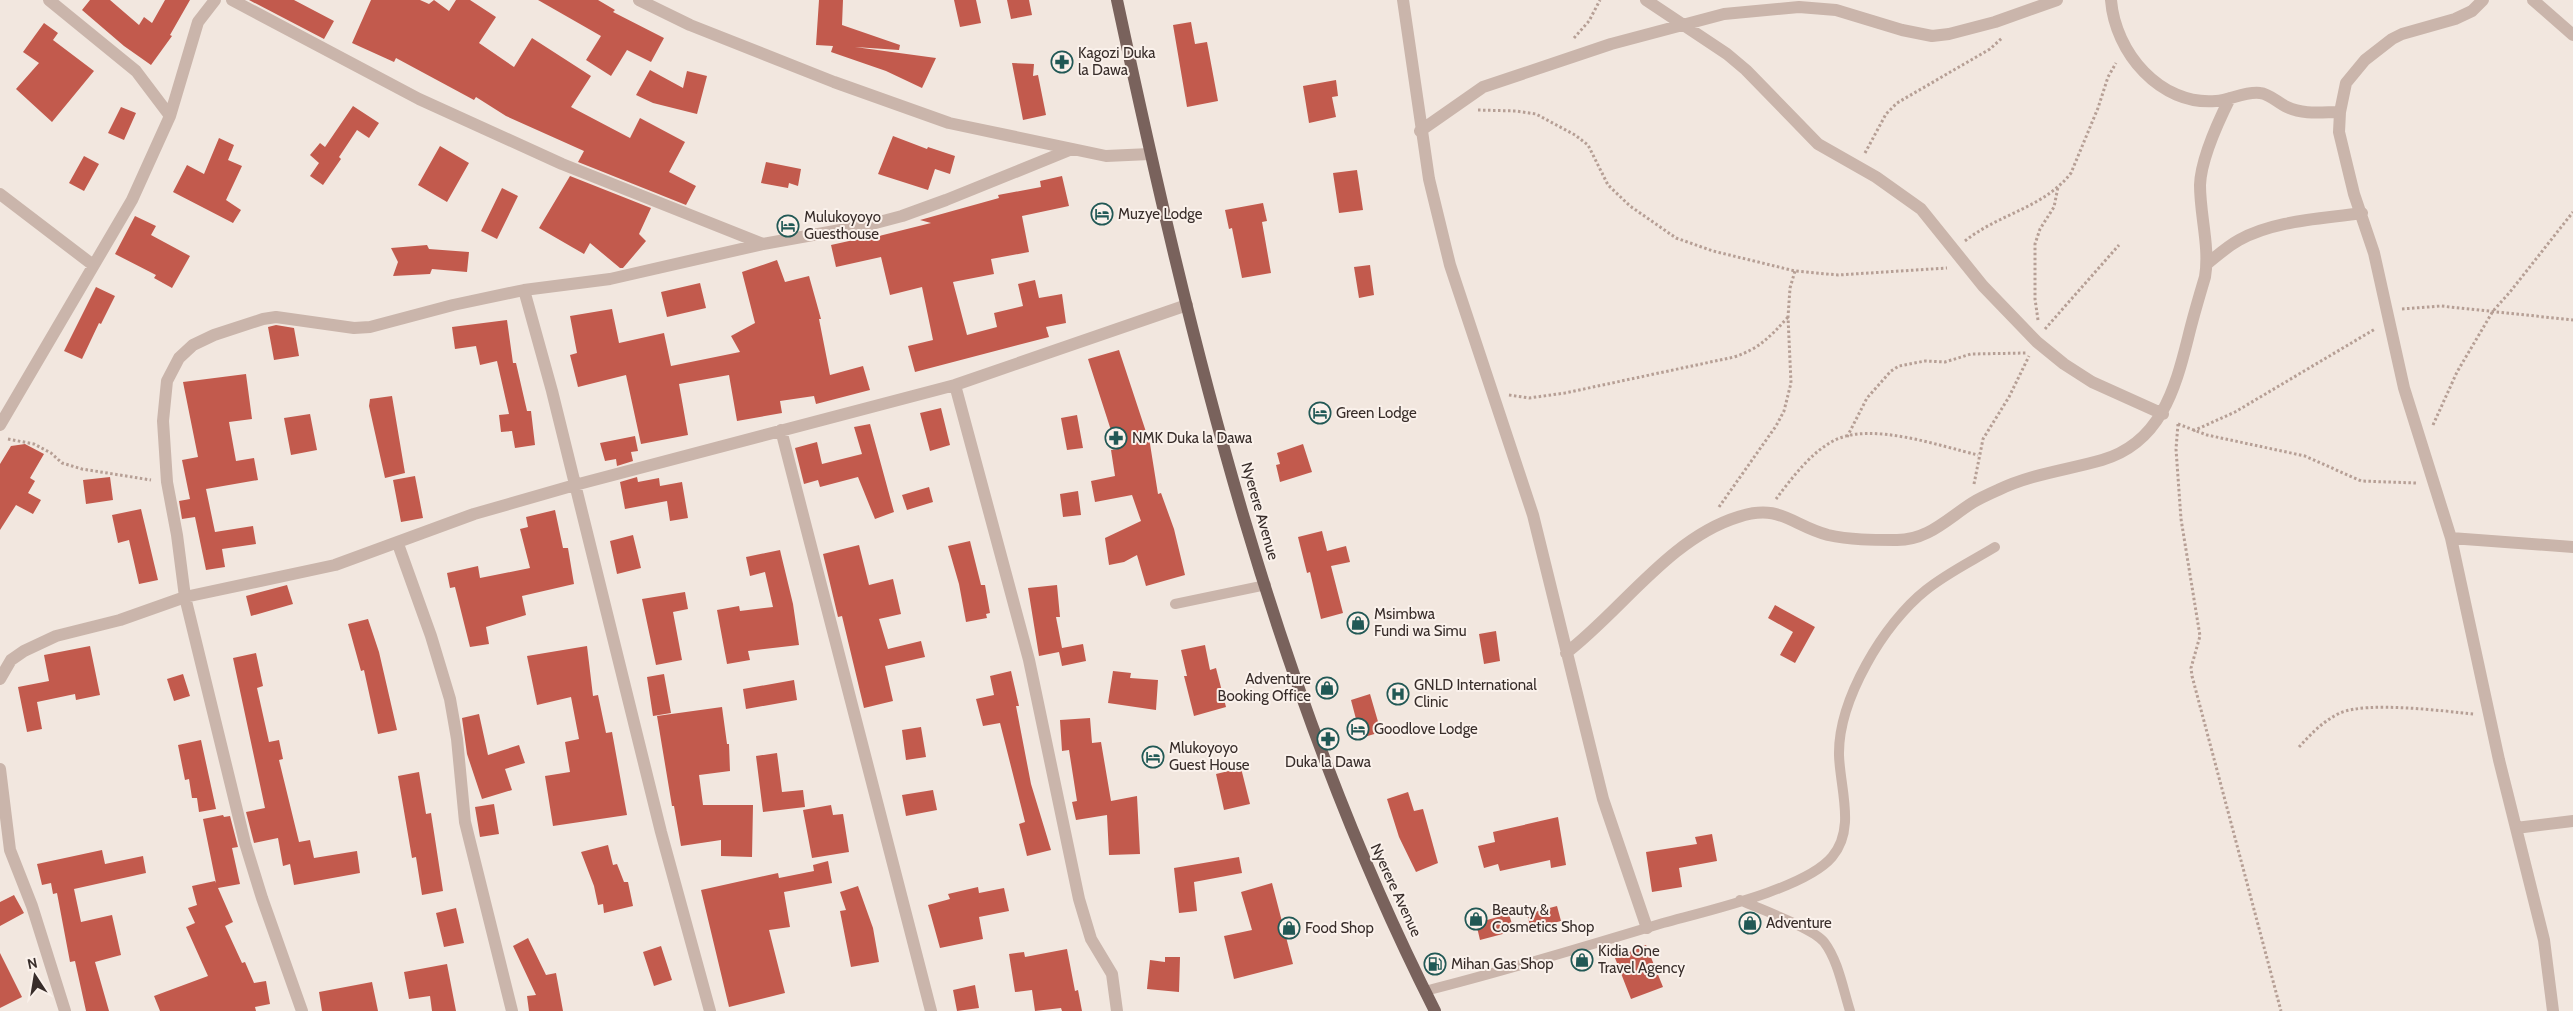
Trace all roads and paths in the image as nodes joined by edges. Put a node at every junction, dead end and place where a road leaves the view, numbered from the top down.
1 (49, 0) edge
2 (215, 0) edge
3 (232, 0) edge
4 (639, 0) edge
5 (1118, 0) edge
6 (1403, 0) edge
7 (1646, 0) edge
8 (2057, 0) edge
9 (2111, 0) edge
10 (2483, 0) edge
11 (2532, 0) edge
12 (2020, 13) junction
13 (1686, 26) junction
14 (2573, 35) edge
15 (2126, 48) junction
16 (2230, 98) junction
17 (1452, 108) junction
18 (2340, 112) junction
19 (170, 116) junction
20 (1420, 131) junction
21 (1072, 149) junction
22 (1150, 154) junction
23 (1858, 167) junction
24 (2058, 186) junction
25 (0, 194) edge
26 (2573, 212) edge
27 (2362, 213) junction
28 (763, 244) junction
29 (2119, 245) dead end
30 (1956, 251) junction
31 (2208, 263) junction
32 (93, 265) junction
33 (1952, 270) dead end
34 (1795, 271) junction
35 (524, 290) junction
36 (1187, 305) junction
37 (2493, 311) junction
38 (1788, 316) junction
39 (2388, 317) junction
40 (2573, 320) edge
41 (955, 385) junction
42 (1491, 392) junction
43 (2163, 414) junction
44 (2178, 424) junction
45 (0, 425) edge
46 (781, 430) junction
47 (2193, 431) junction
48 (0, 437) edge
49 (1847, 437) junction
50 (2423, 450) junction
51 (1978, 455) junction
52 (166, 482) junction
53 (2433, 482) junction
54 (575, 485) junction
55 (1973, 502) junction
56 (1766, 511) junction
57 (1701, 534) junction
58 (2451, 538) junction
59 (398, 544) junction
60 (1995, 547) dead end
61 (2573, 547) edge
62 (1266, 585) junction
63 (186, 597) junction
64 (1175, 604) dead end
65 (1566, 653) junction
66 (0, 679) edge
67 (2489, 716) junction
68 (2298, 747) dead end
69 (0, 769) edge
70 (2573, 821) edge
71 (2516, 828) junction
72 (4, 829) edge
73 (1740, 900) junction
74 (1647, 928) junction
75 (1424, 991) junction
76 (65, 1011) edge
77 (302, 1011) edge
78 (512, 1011) edge
79 (710, 1011) edge
80 (931, 1011) edge
81 (1117, 1011) edge
82 (1435, 1011) edge
83 (1850, 1011) edge
84 (2281, 1011) edge
85 (2553, 1011) edge

1 - 19 street
2 - 19 street
3 - 28 street
4 - 21 street
5 - 22 main road, Nyerere Avenue
6 - 20 street
7 - 13 street
8 - 12 street
9 - 15 street
10 - 18 street
11 - 14 street
12 - 13 street
12 - 23 path
13 - 17 street
13 - 23 street
15 - 16 street
15 - 24 path
16 - 18 street
16 - 31 street
17 - 20 street
17 - 34 path
18 - 27 street
19 - 32 street
20 - 42 street
21 - 22 street
21 - 28 street
22 - 36 main road, Nyerere Avenue
23 - 30 street
24 - 29 path
24 - 30 path
25 - 32 street
26 - 37 path
27 - 31 street
27 - 39 street
28 - 35 street
30 - 43 street
31 - 43 street
32 - 45 street
33 - 34 path
34 - 38 path
35 - 52 street
35 - 54 street
36 - 41 street
36 - 62 main road, Nyerere Avenue
37 - 39 path
37 - 40 path
37 - 50 path
38 - 42 path
38 - 57 path
39 - 47 path
39 - 50 street
41 - 46 street
41 - 81 street
42 - 65 street
43 - 44 path
43 - 55 street
44 - 47 path
44 - 84 path
46 - 54 street
46 - 80 street
47 - 53 path
48 - 52 path
49 - 51 path
49 - 51 path
49 - 56 path
50 - 53 street
51 - 55 path
52 - 63 street
53 - 58 street
54 - 59 street
54 - 79 street
55 - 56 street
56 - 57 street
57 - 65 street
58 - 61 street
58 - 67 street
59 - 63 street
59 - 78 street
60 - 73 lane
62 - 64 lane
62 - 75 main road, Nyerere Avenue
63 - 66 street
63 - 77 street
65 - 74 street
67 - 68 path
67 - 71 street
69 - 72 street
70 - 71 street
71 - 85 street
72 - 76 street
73 - 74 lane
73 - 83 lane
74 - 75 lane
75 - 82 main road, Nyerere Avenue

